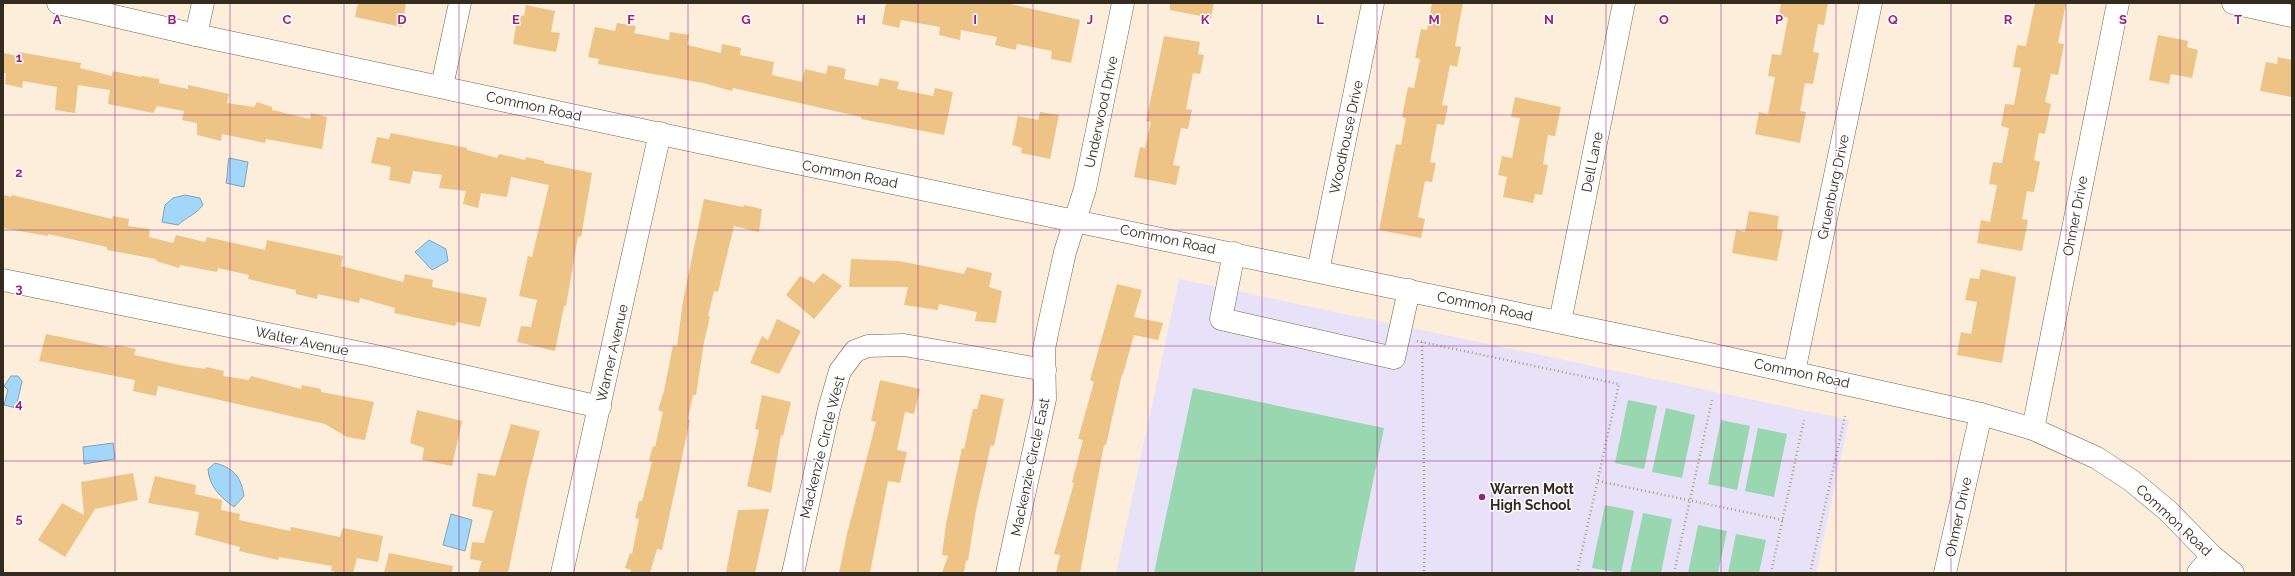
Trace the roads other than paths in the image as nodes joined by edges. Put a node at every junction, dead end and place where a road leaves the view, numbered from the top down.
1 (58, 3) edge
2 (203, 3) edge
3 (460, 3) edge
4 (1123, 3) edge
5 (1373, 3) edge
6 (1624, 3) edge
7 (1871, 3) edge
8 (2118, 3) edge
9 (2232, 3) edge
10 (2292, 16) edge
11 (196, 35) junction
12 (442, 86) junction
13 (660, 133) junction
14 (1076, 220) junction
15 (1234, 253) junction
16 (1318, 271) junction
17 (3, 280) edge
18 (1409, 290) junction
19 (1560, 322) junction
20 (1045, 370) junction
21 (1794, 372) junction
22 (600, 407) junction
23 (1981, 414) junction
24 (2033, 429) junction
25 (2212, 556) junction
26 (562, 573) edge
27 (793, 573) edge
28 (1007, 573) edge
29 (1945, 573) edge
30 (2198, 573) edge
31 (2233, 573) edge

1 - 11 street, Common Road
2 - 11 street
3 - 12 street
4 - 14 street, Underwood Drive
5 - 16 street, Woodhouse Drive
6 - 19 street, Dell Lane
7 - 21 street, Gruenburg Drive
8 - 24 street, Ohmer Drive
9 - 10 street
11 - 12 street, Common Road
12 - 13 street, Common Road
13 - 14 street, Common Road
13 - 22 street, Warner Avenue
14 - 15 street, Common Road
14 - 20 street, Mackenzie Circle East
15 - 16 street, Common Road
15 - 18 street
16 - 18 street, Common Road
17 - 22 street, Walter Avenue
18 - 19 street, Common Road
19 - 21 street, Common Road
20 - 27 street, Mackenzie Circle West
20 - 28 street, Mackenzie Circle East
21 - 23 street, Common Road
22 - 26 street, Warner Avenue
23 - 24 street, Common Road
23 - 29 street, Ohmer Drive
24 - 25 street, Common Road
25 - 30 street
25 - 31 street, Common Road

